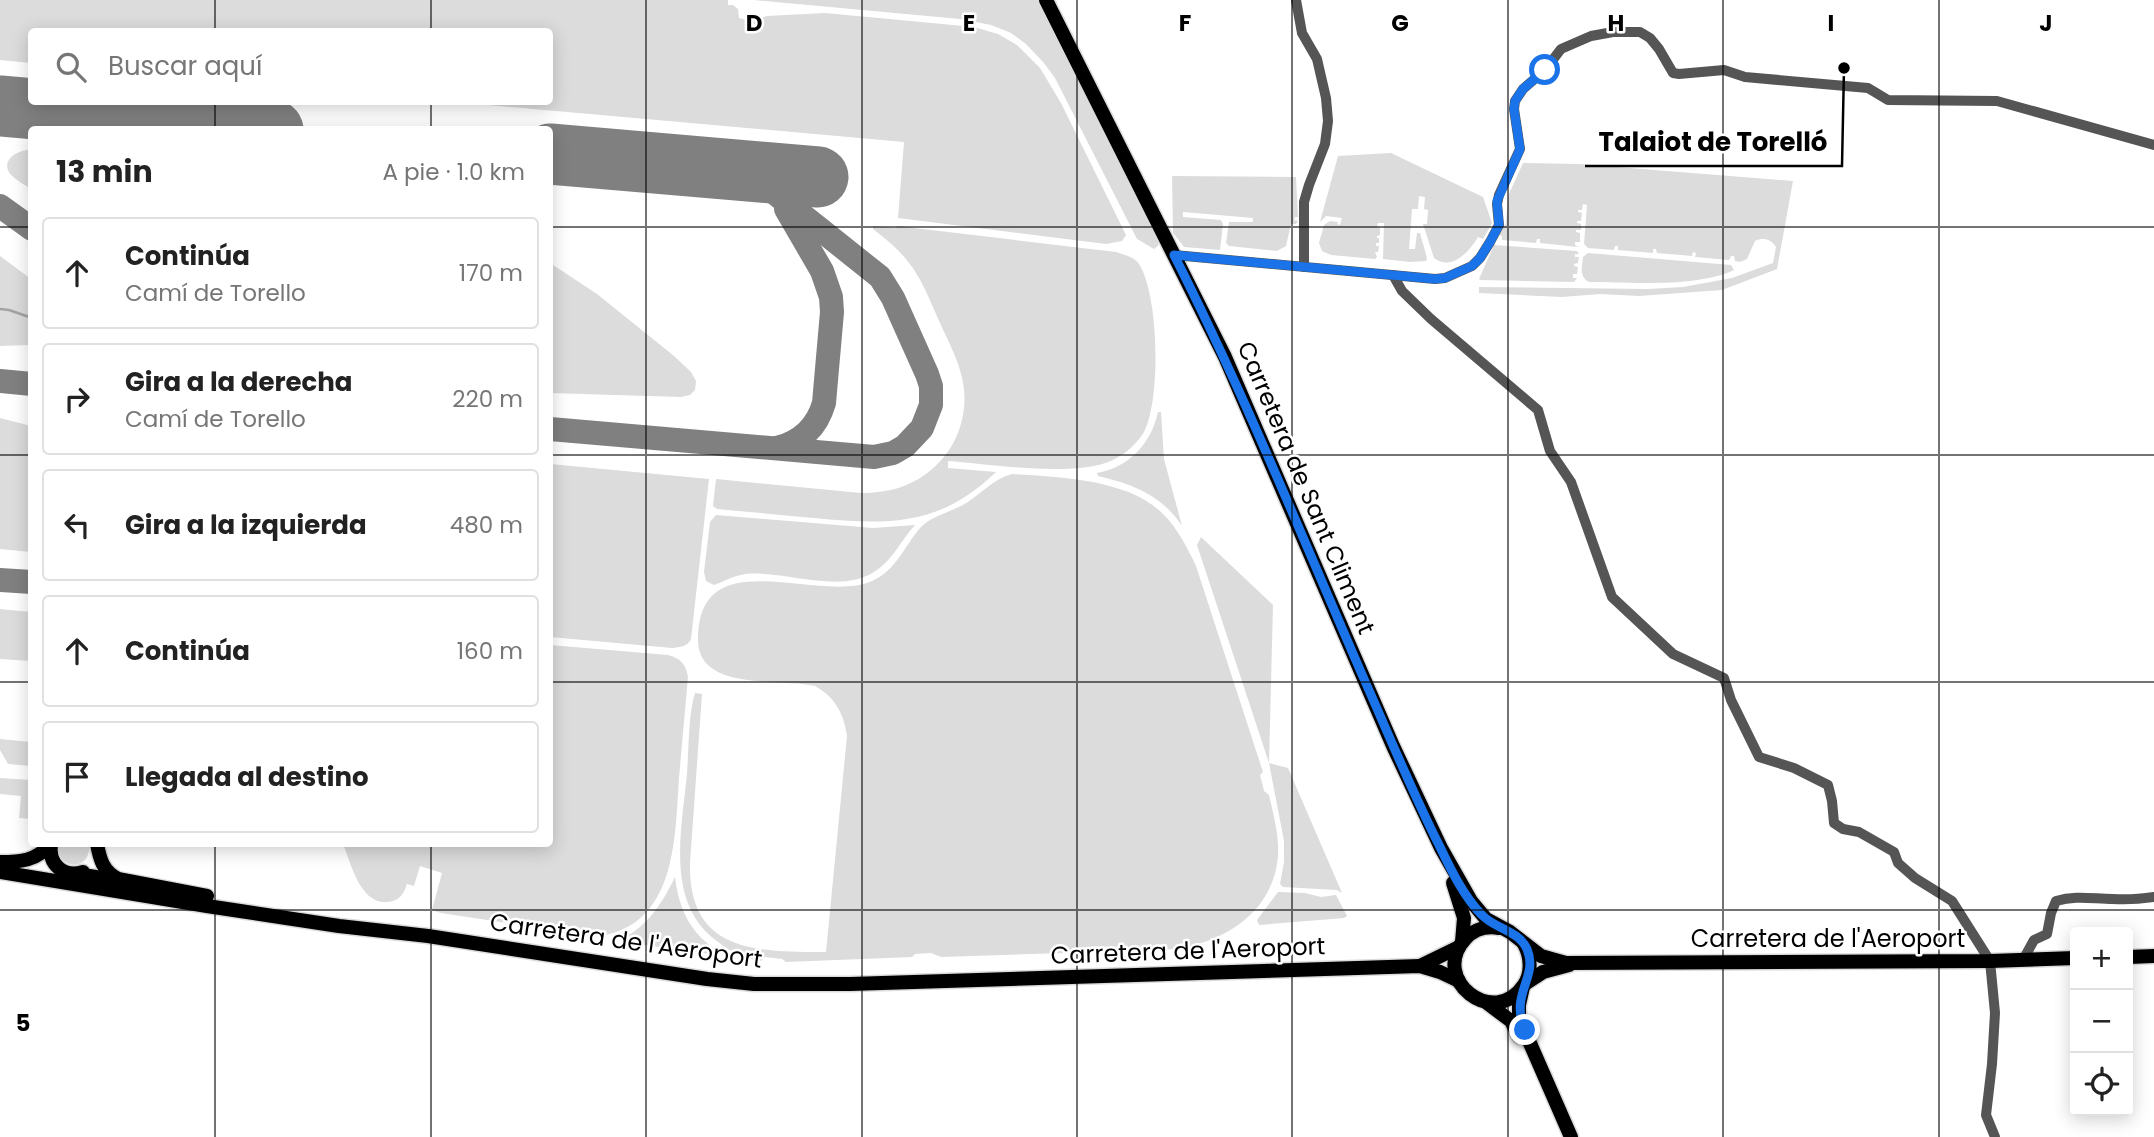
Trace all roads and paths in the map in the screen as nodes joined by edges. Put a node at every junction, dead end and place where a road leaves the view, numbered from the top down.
1 (1046, 0) edge
2 (1296, 0) edge
3 (2154, 145) edge
4 (1174, 255) junction
5 (1304, 267) junction
6 (1393, 275) junction
7 (47, 847) edge
8 (50, 847) edge
9 (97, 847) edge
10 (97, 847) edge
11 (1441, 849) junction
12 (0, 862) edge
13 (61, 870) junction
14 (0, 871) edge
15 (76, 874) junction
16 (2154, 897) edge
17 (207, 906) junction
18 (1502, 928) junction
19 (429, 936) junction
20 (1523, 943) junction
21 (1461, 944) junction
22 (2154, 956) edge
23 (2133, 957) edge
24 (2070, 958) edge
25 (2023, 960) junction
26 (1990, 961) junction
27 (1581, 964) junction
28 (1420, 966) junction
29 (1459, 981) junction
30 (1524, 985) junction
31 (1487, 1003) junction
32 (1564, 1137) edge
33 (1571, 1137) edge
34 (1995, 1137) edge

1 - 4 main road, Carretera de Sant Climent
2 - 5 street
3 - 6 street
4 - 5 street
4 - 11 main road, Carretera de Sant Climent
5 - 6 street
6 - 26 street
7 - 12 main road
8 - 13 main road
9 - 15 main road
10 - 19 main road
11 - 18 main road
11 - 21 main road
13 - 14 main road
13 - 15 main road
14 - 17 main road, Carretera de l'Aeroport
15 - 17 main road
16 - 25 street
17 - 19 main road, Carretera de l'Aeroport
18 - 20 main road
18 - 21 main road
19 - 28 main road, Carretera de l'Aeroport
20 - 27 main road
20 - 30 main road
21 - 28 main road, Carretera de l'Aeroport
21 - 29 main road
22 - 23 main road
24 - 25 main road, Carretera de l'Aeroport
25 - 26 main road, Carretera de l'Aeroport
26 - 27 main road, Carretera de l'Aeroport
26 - 34 street
27 - 30 main road
28 - 29 main road, Carretera de l'Aeroport
29 - 31 main road
30 - 31 main road
30 - 33 main road
31 - 32 main road

